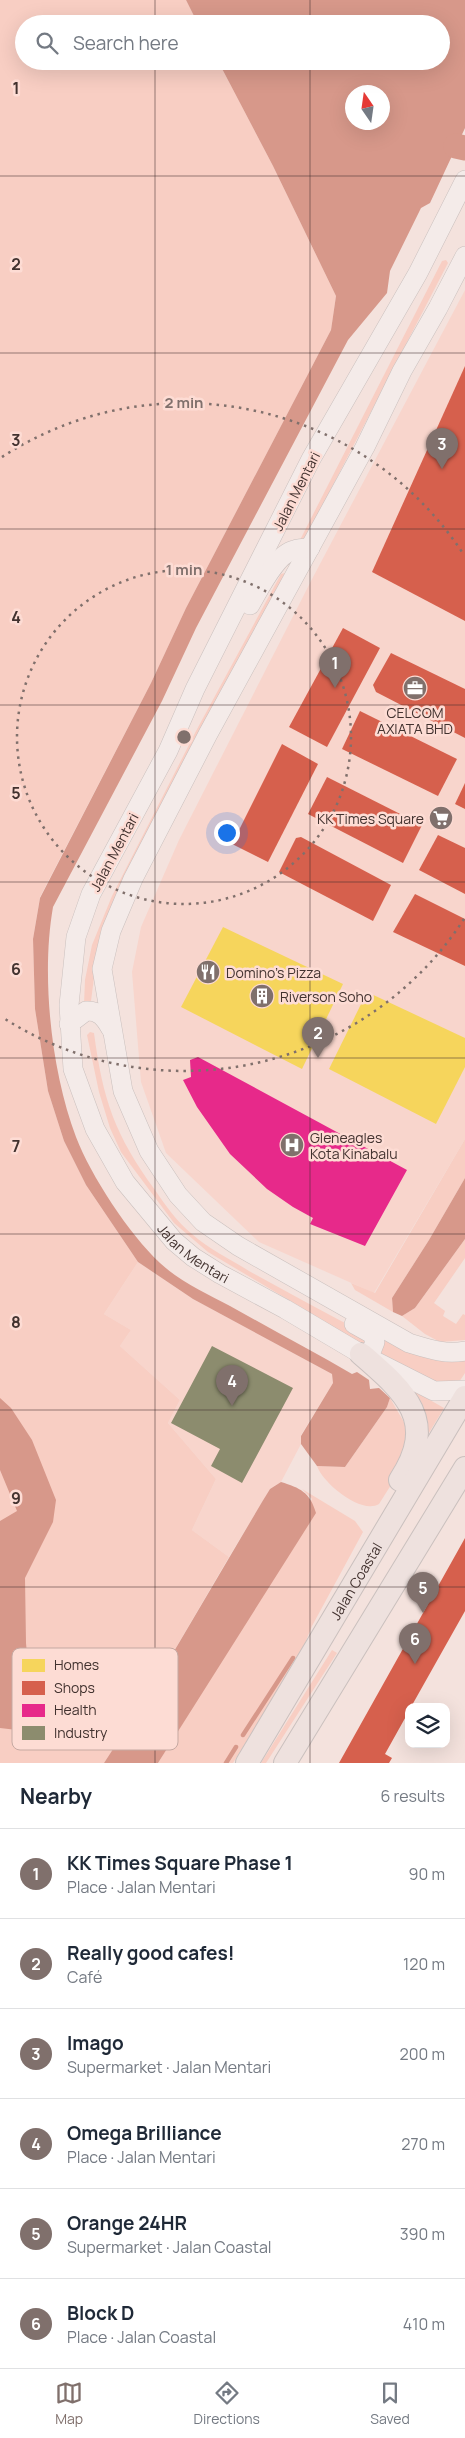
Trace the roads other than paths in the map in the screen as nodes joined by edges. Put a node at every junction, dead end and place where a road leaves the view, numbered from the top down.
1 (465, 180) edge
2 (465, 256) edge
3 (310, 548) junction
4 (195, 689) junction
5 (69, 1024) junction
6 (111, 1030) junction
7 (277, 1267) junction
8 (465, 1351) edge
9 (361, 1354) junction
10 (465, 1390) edge
11 (465, 1397) edge
12 (465, 1468) edge
13 (322, 1636) junction
14 (247, 1763) edge
15 (285, 1763) edge

1 - 4 main road, Jalan Mentari
2 - 3 main road, Jalan Mentari
3 - 4 main road
3 - 6 main road, Jalan Mentari
4 - 5 main road, Jalan Mentari
5 - 6 main road
5 - 9 main road, Jalan Mentari
6 - 7 main road, Jalan Mentari
7 - 8 main road, Jalan Mentari
7 - 9 main road
9 - 10 main road, Jalan Mentari
9 - 13 highway
11 - 13 highway, Jalan Coastal
12 - 15 highway
13 - 14 highway, Jalan Coastal

